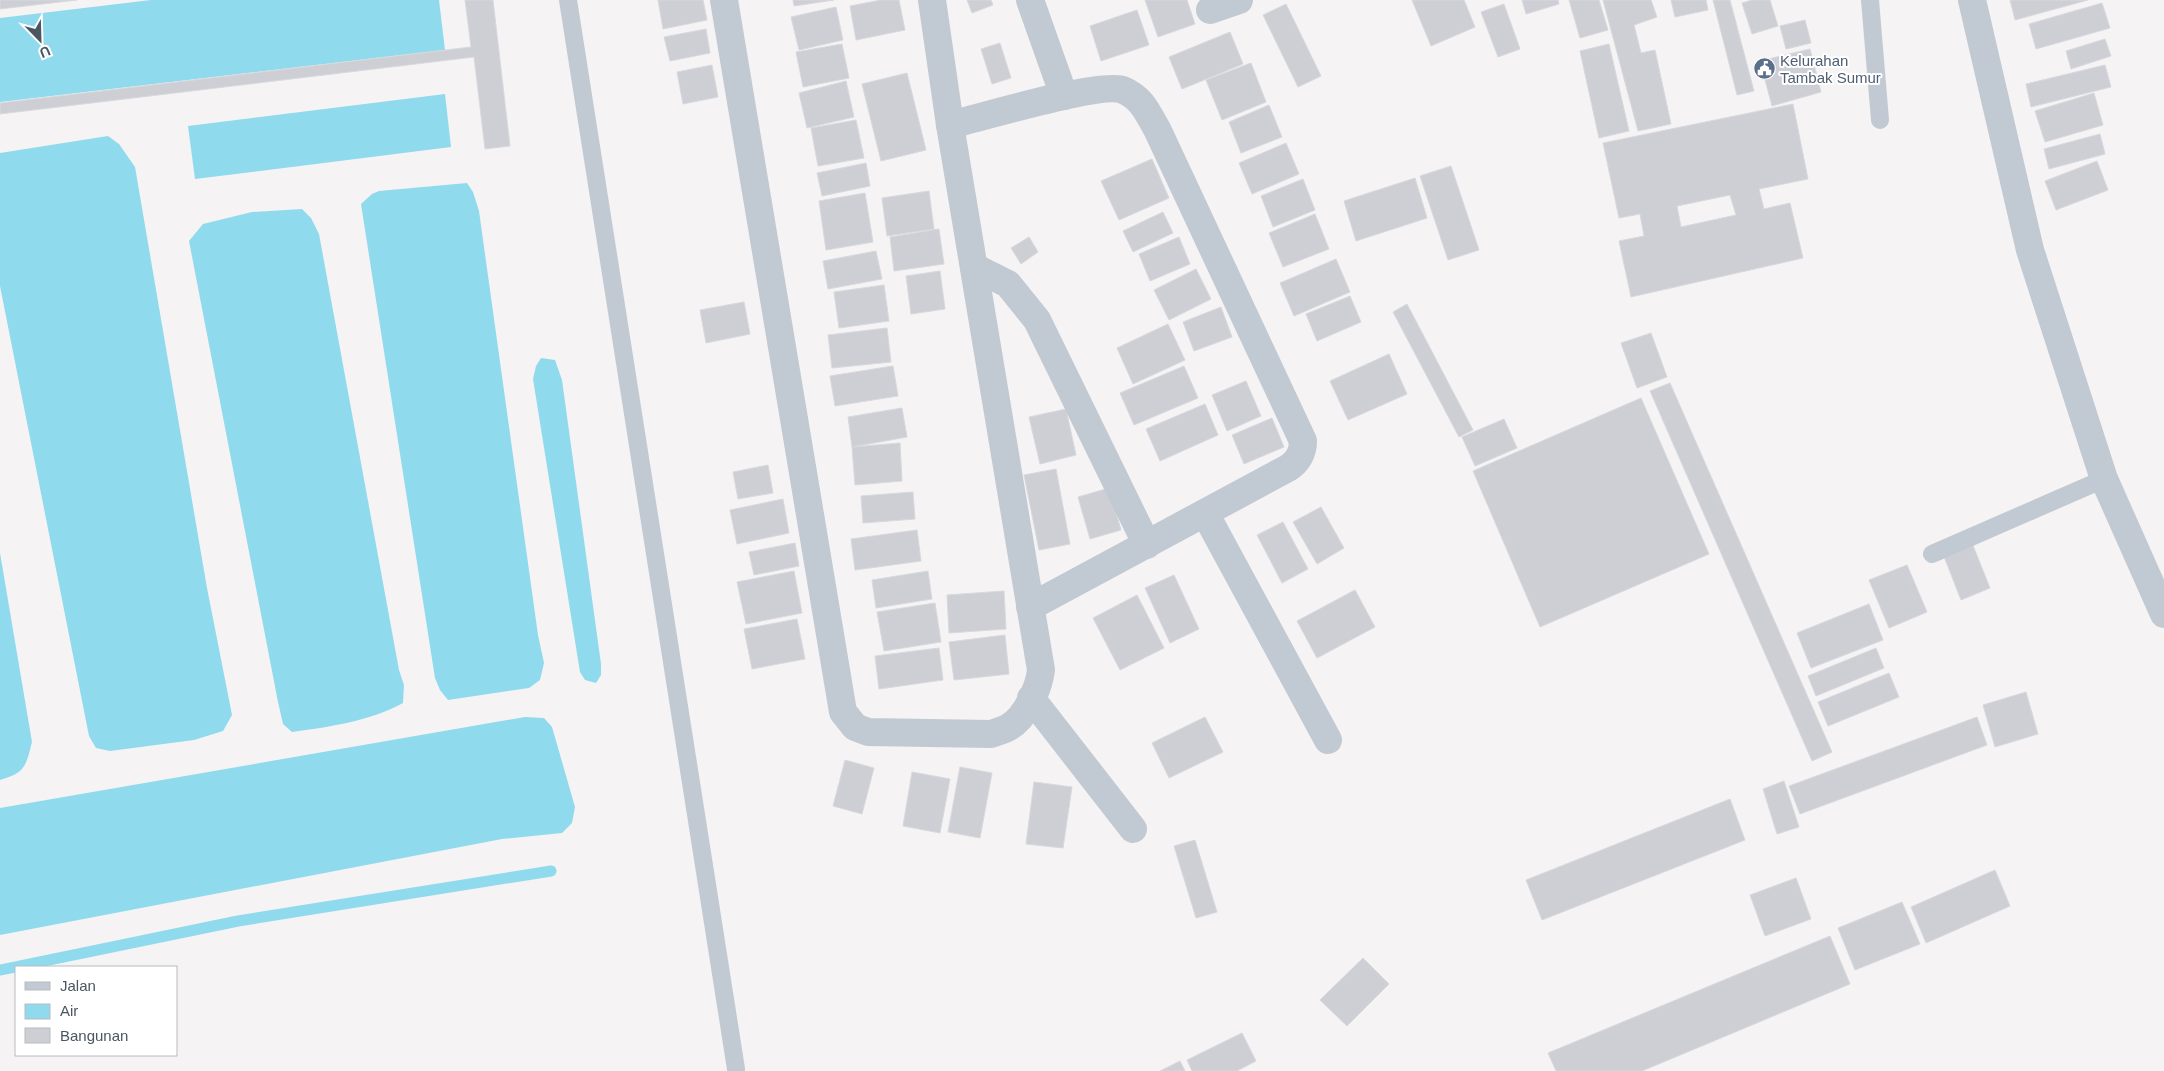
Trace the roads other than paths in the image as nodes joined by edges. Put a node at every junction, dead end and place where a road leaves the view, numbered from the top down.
1 (568, 0) edge
2 (724, 0) edge
3 (932, 0) edge
4 (1030, 0) edge
5 (1239, 0) edge
6 (1870, 0) edge
7 (1972, 0) edge
8 (1210, 10) dead end
9 (1064, 96) junction
10 (1880, 120) dead end
11 (950, 126) junction
12 (974, 267) junction
13 (2104, 479) junction
14 (1205, 514) junction
15 (1147, 545) junction
16 (1932, 554) dead end
17 (1030, 607) junction
18 (2164, 614) edge
19 (1031, 698) junction
20 (1328, 740) dead end
21 (1133, 829) dead end
22 (736, 1068) dead end

1 - 22 lane
2 - 19 street
3 - 11 street
4 - 9 street
5 - 8 street
6 - 10 lane
7 - 13 street
9 - 11 street
9 - 14 street
11 - 12 street
12 - 15 street
12 - 17 street
13 - 16 lane
13 - 18 street
14 - 15 street
14 - 20 street
15 - 17 street
17 - 19 street
19 - 21 street

